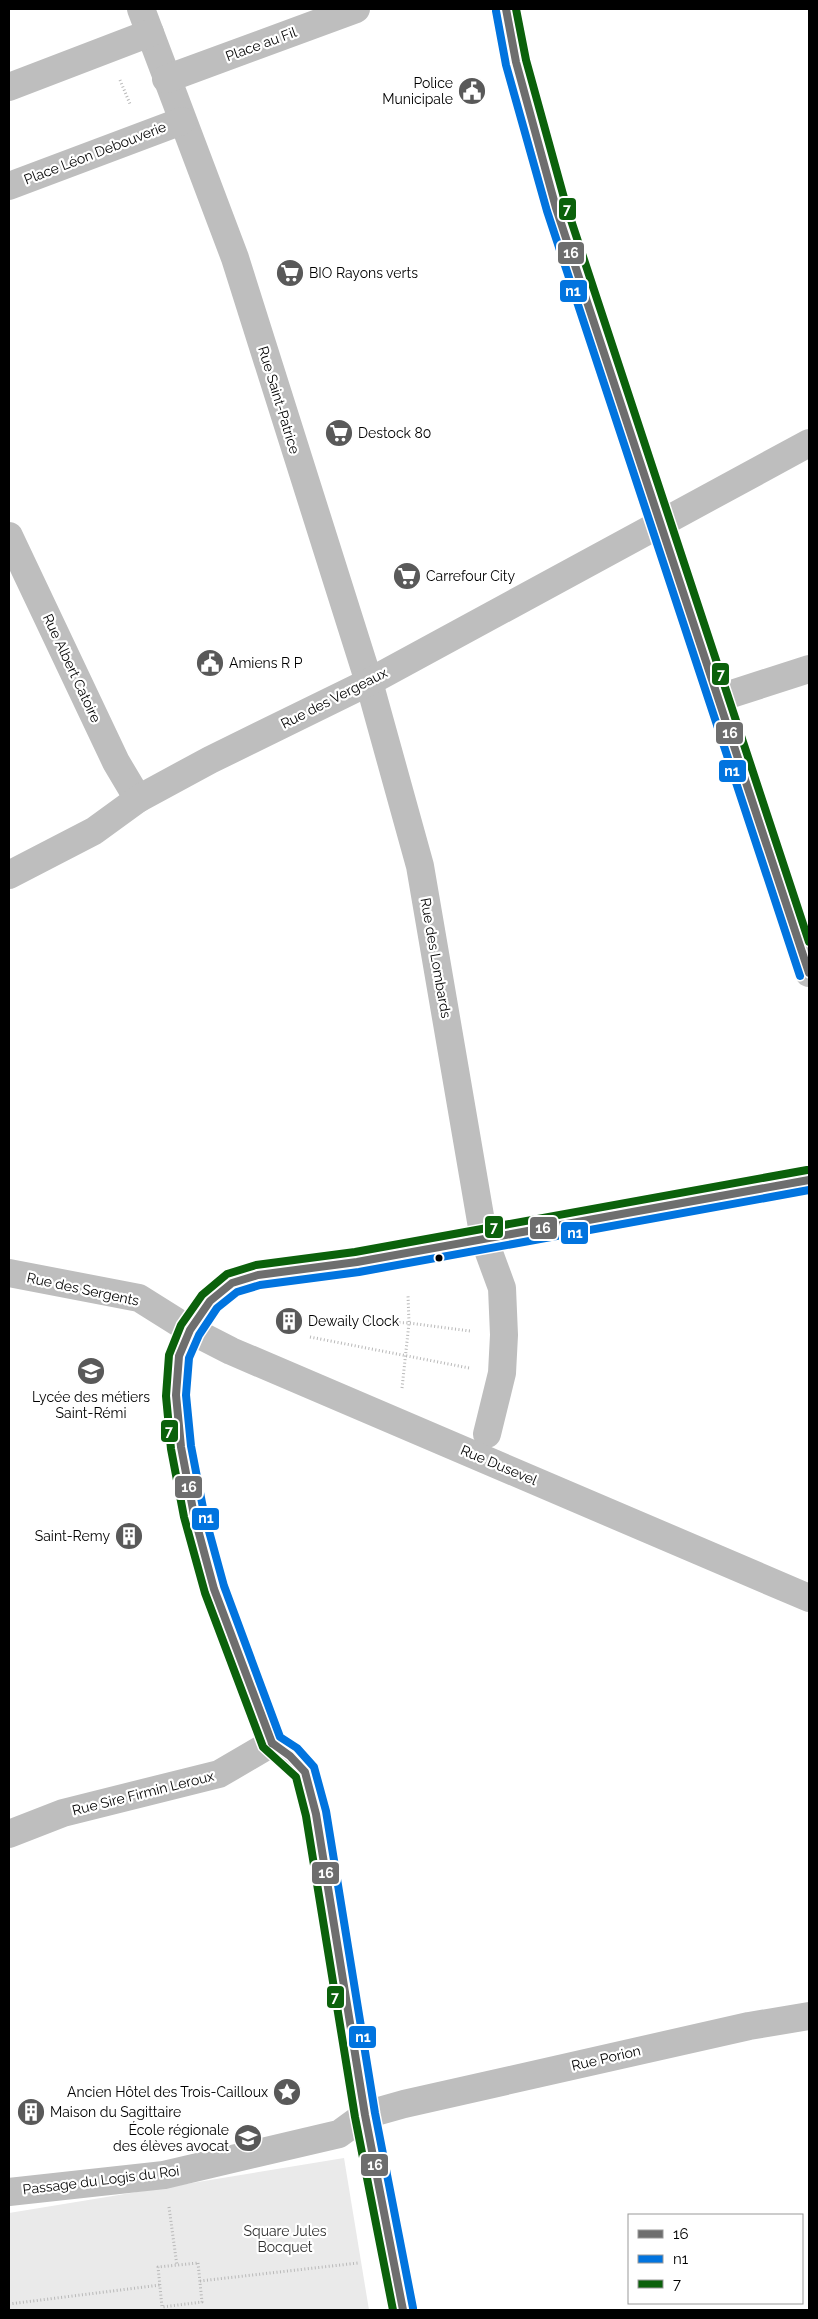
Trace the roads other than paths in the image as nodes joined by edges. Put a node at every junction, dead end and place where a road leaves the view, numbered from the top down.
1 (356, 9) edge
2 (506, 9) edge
3 (146, 21) edge
4 (166, 79) junction
5 (9, 87) edge
6 (182, 121) junction
7 (9, 186) edge
8 (809, 443) edge
9 (662, 524) junction
10 (9, 536) edge
11 (809, 669) edge
12 (369, 682) junction
13 (719, 698) junction
14 (138, 799) junction
15 (9, 874) edge
16 (809, 973) edge
17 (809, 1180) edge
18 (484, 1239) junction
19 (9, 1273) edge
20 (190, 1330) junction
21 (486, 1434) dead end
22 (809, 1598) edge
23 (272, 1743) junction
24 (9, 1834) edge
25 (809, 2016) edge
26 (365, 2116) junction
27 (339, 2134) joint
28 (9, 2192) edge
29 (403, 2310) edge

1 - 4 street, Place au Fil
2 - 9 street
3 - 4 street, Rue Saint-Patrice
3 - 5 street
4 - 6 street, Rue Saint-Patrice
6 - 7 street, Place Léon Debouverie
6 - 12 street, Rue Saint-Patrice
8 - 9 street, Rue des Vergeaux
9 - 12 street, Rue des Vergeaux
9 - 13 street
10 - 14 street, Rue Albert Catoire
11 - 13 street
12 - 14 street, Rue des Vergeaux
12 - 18 street, Rue des Lombards
13 - 16 street
14 - 15 street, Rue des Vergeaux
17 - 18 street
18 - 20 street
18 - 21 street
19 - 20 street, Rue des Sergents
20 - 22 street, Rue Dusevel
20 - 23 street
23 - 24 street, Rue Sire Firmin Leroux
23 - 26 street
25 - 26 street, Rue Porion
26 - 27 street, Rue Porion
26 - 29 street
27 - 28 street, Passage du Logis du Roi

